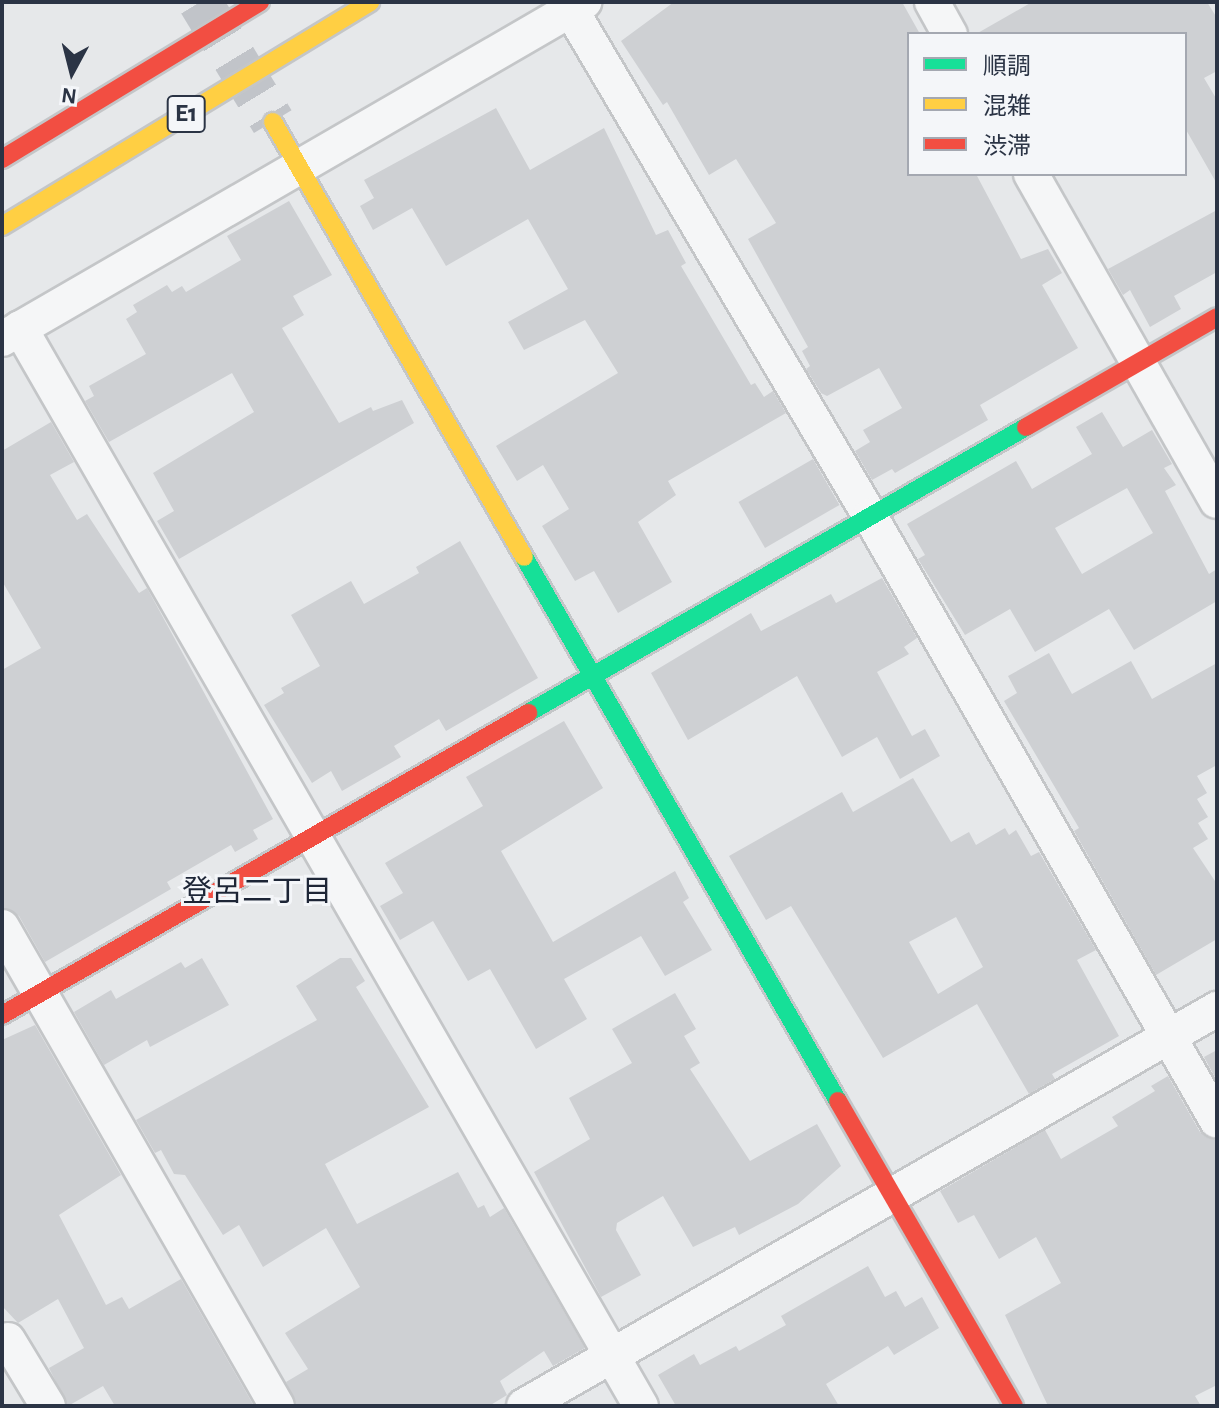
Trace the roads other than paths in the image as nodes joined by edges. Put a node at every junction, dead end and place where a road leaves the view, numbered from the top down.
1 (260, 2) edge
2 (370, 2) edge
3 (932, 2) edge
4 (578, 6) edge
5 (949, 32) edge
6 (273, 122) tunnel mouth
7 (2, 159) edge
8 (297, 165) junction
9 (1032, 176) edge
10 (2, 226) edge
11 (1217, 317) edge
12 (11, 334) edge
13 (1139, 362) junction
14 (1217, 501) edge
15 (870, 516) junction
16 (593, 675) junction
17 (314, 836) junction
18 (2, 927) edge
19 (39, 994) junction
20 (1217, 1009) edge
21 (2, 1015) edge
22 (1168, 1038) junction
23 (1217, 1121) edge
24 (895, 1196) junction
25 (8, 1340) dead end
26 (611, 1354) junction
27 (48, 1406) edge
28 (277, 1406) edge
29 (524, 1406) edge
30 (641, 1406) edge
31 (1014, 1406) edge

1 - 7 main road, E1
2 - 10 main road, E1
3 - 5 street
4 - 8 street
4 - 15 street
6 - 8 main road
8 - 12 street
8 - 16 main road
9 - 13 street
11 - 13 main road
12 - 17 street
13 - 14 street
13 - 15 main road
15 - 16 main road
15 - 22 street
16 - 17 main road
16 - 24 main road
17 - 19 main road
17 - 26 street
18 - 19 street
19 - 21 main road
19 - 28 street
20 - 22 street
22 - 23 street
22 - 24 street
24 - 26 street
24 - 31 main road
25 - 27 street
26 - 29 street
26 - 30 street

